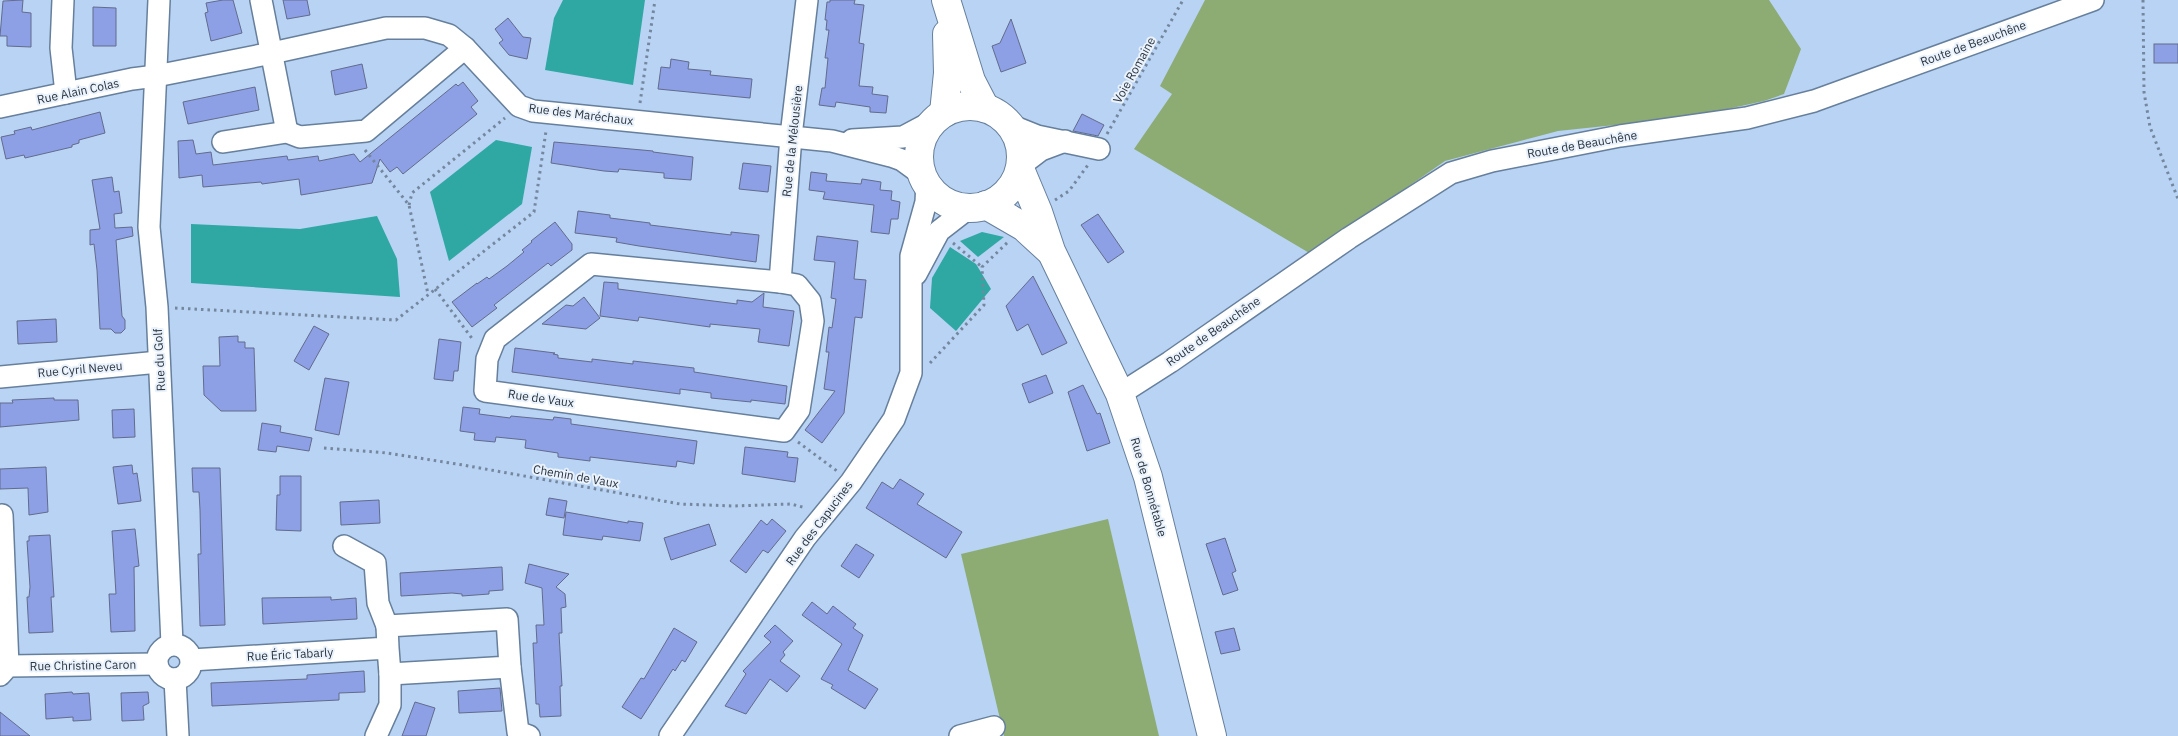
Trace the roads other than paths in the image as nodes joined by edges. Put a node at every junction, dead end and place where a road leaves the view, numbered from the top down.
1 (63, 0) edge
2 (159, 0) edge
3 (261, 0) edge
4 (807, 0) edge
5 (2093, 0) edge
6 (947, 1) edge
7 (465, 48) junction
8 (272, 53) junction
9 (156, 76) junction
10 (66, 93) junction
11 (0, 107) edge
12 (985, 108) junction
13 (939, 117) junction
14 (1012, 126) junction
15 (287, 132) junction
16 (791, 136) junction
17 (832, 141) junction
18 (1066, 141) junction
19 (223, 142) dead end
20 (1099, 149) road end
21 (1020, 167) junction
22 (925, 179) junction
23 (978, 206) junction
24 (1031, 219) junction
25 (780, 282) junction
26 (910, 291) junction
27 (159, 362) junction
28 (0, 376) edge
29 (1120, 394) junction
30 (2, 515) dead end
31 (344, 546) dead end
32 (387, 626) junction
33 (172, 644) junction
34 (388, 648) junction
35 (191, 660) junction
36 (157, 664) junction
37 (510, 667) junction
38 (4, 671) edge
39 (390, 674) junction
40 (175, 679) junction
41 (994, 726) dead end
42 (178, 736) edge
43 (376, 736) edge
44 (529, 736) edge
45 (670, 736) edge
46 (960, 736) edge
47 (1212, 736) edge

1 - 10 street
2 - 9 street, Rue du Golf
3 - 8 street
4 - 16 street, Rue de la Mélousière
5 - 29 street, Route de Beauchêne
6 - 12 main road
6 - 13 main road
7 - 8 street, Rue des Maréchaux
7 - 15 street
7 - 16 street, Rue des Maréchaux
8 - 9 street, Rue des Maréchaux
8 - 15 street
9 - 10 street, Rue Alain Colas
9 - 27 street, Rue du Golf
10 - 11 street, Rue Alain Colas
12 - 13 main road
12 - 14 main road
13 - 17 street, Rue des Maréchaux
13 - 22 main road
14 - 18 street
14 - 21 main road
15 - 19 street
16 - 17 street, Rue des Maréchaux
16 - 25 street, Rue de la Mélousière
17 - 22 street, Rue des Maréchaux
18 - 20 street
18 - 21 street
21 - 23 main road
21 - 24 main road, Rue de Bonnétable
22 - 23 main road
22 - 26 street, Rue des Capucines
23 - 24 main road
23 - 26 street, Rue des Capucines
24 - 29 main road, Rue de Bonnétable
25 - 25 street, Rue de Vaux
26 - 45 street, Rue des Capucines
27 - 28 street, Rue Cyril Neveu
27 - 33 street, Rue du Golf
29 - 47 main road, Rue de Bonnétable
30 - 38 street, Rue Christine Caron
31 - 32 street
32 - 34 street
32 - 37 street
33 - 35 street
33 - 36 street
34 - 35 street, Rue Éric Tabarly
34 - 39 street
35 - 40 street
36 - 38 street, Rue Christine Caron
36 - 40 street
37 - 39 street
37 - 44 street
39 - 43 street
40 - 42 street
41 - 46 street

